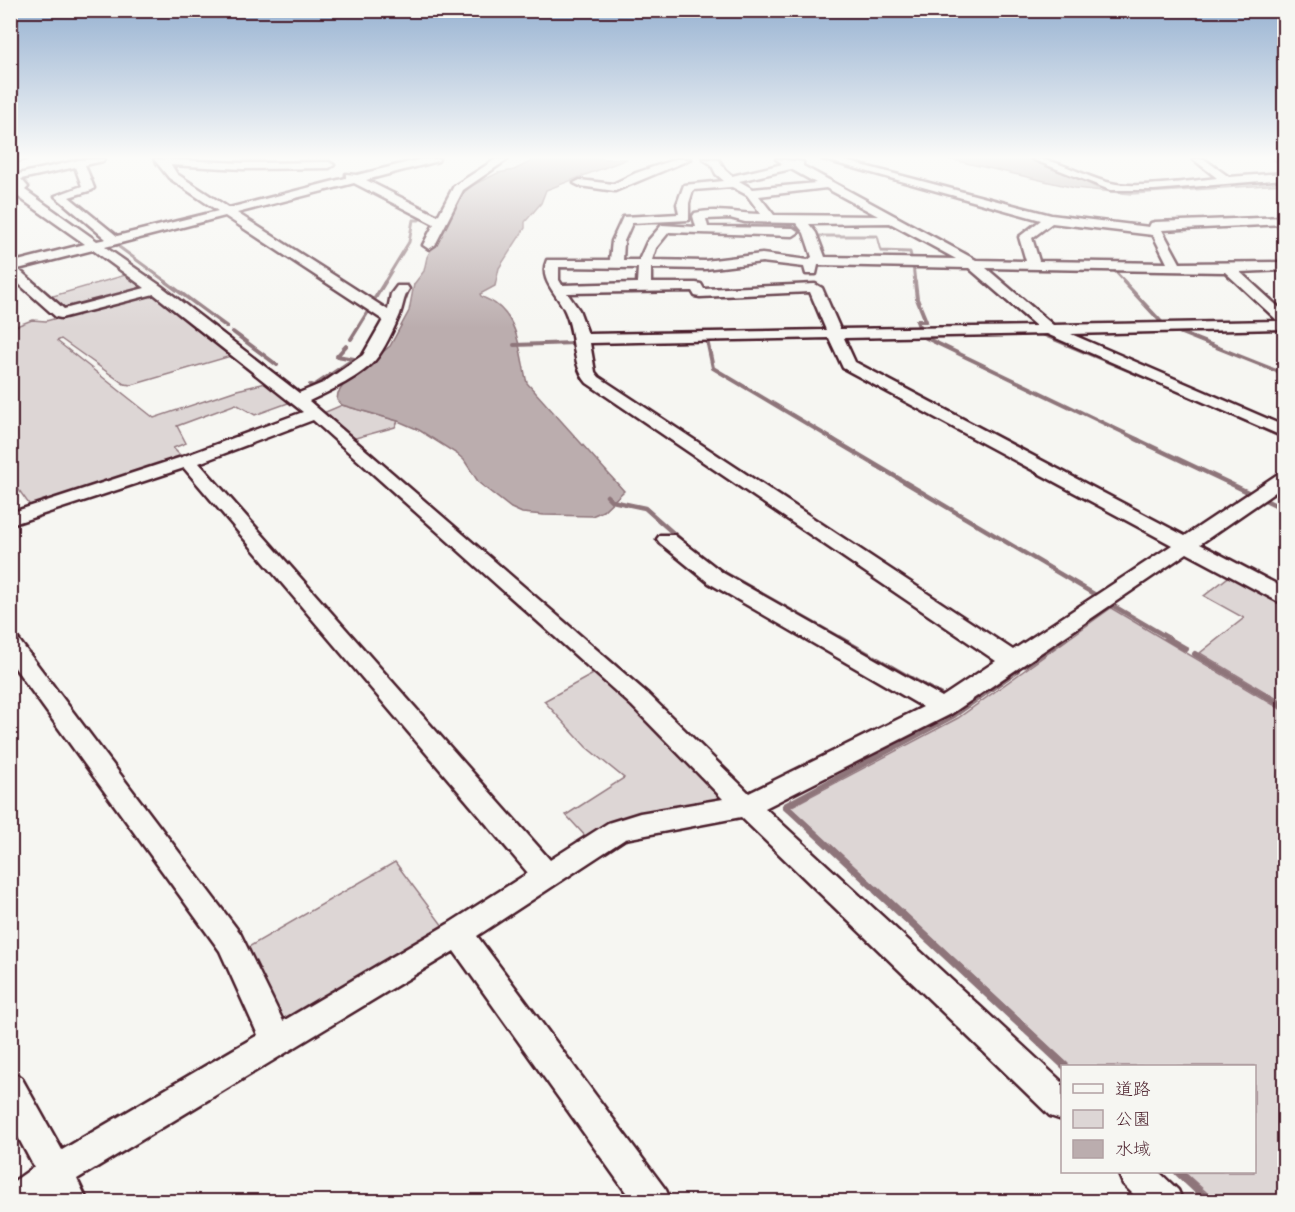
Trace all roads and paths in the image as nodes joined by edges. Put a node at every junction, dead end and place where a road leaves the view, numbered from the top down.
1 (55, 216) edge
2 (85, 216) edge
3 (209, 216) edge
4 (234, 216) edge
5 (427, 216) edge
6 (444, 216) edge
7 (699, 216) junction
8 (706, 216) edge
9 (736, 216) edge
10 (768, 216) edge
11 (883, 216) edge
12 (1037, 216) edge
13 (685, 217) joint
14 (770, 218) junction
15 (1050, 219) junction
16 (800, 220) junction
17 (891, 220) junction
18 (1282, 222) edge
19 (441, 223) junction
20 (703, 231) junction
21 (1157, 232) junction
22 (810, 233) junction
23 (111, 237) dead end
24 (95, 245) junction
25 (429, 245) dead end
26 (813, 262) junction
27 (616, 263) junction
28 (972, 263) junction
29 (645, 264) junction
30 (1034, 264) junction
31 (1284, 266) edge
32 (1176, 267) junction
33 (10, 268) edge
34 (1228, 268) junction
35 (644, 287) junction
36 (815, 288) junction
37 (156, 289) junction
38 (402, 289) dead end
39 (560, 289) junction
40 (1284, 319) edge
41 (391, 320) junction
42 (1284, 325) edge
43 (1050, 330) junction
44 (835, 334) junction
45 (581, 339) junction
46 (297, 400) junction
47 (315, 414) junction
48 (1284, 432) edge
49 (188, 461) junction
50 (1284, 478) edge
51 (10, 519) edge
52 (667, 539) dead end
53 (1187, 545) junction
54 (1284, 596) edge
55 (10, 644) edge
56 (1014, 662) junction
57 (943, 708) junction
58 (747, 806) junction
59 (547, 876) junction
60 (458, 933) junction
61 (277, 1042) junction
62 (10, 1088) edge
63 (1061, 1103) edge
64 (1136, 1173) edge
65 (63, 1187) edge
66 (15, 1202) edge
67 (654, 1202) edge
68 (1166, 1202) edge

1 - 24 street
2 - 23 street
3 - 24 street
4 - 41 street
5 - 19 street
6 - 19 street
7 - 8 street
7 - 13 street
7 - 20 street
9 - 14 street
10 - 14 street
11 - 17 street
12 - 15 street
13 - 27 street
14 - 16 street
15 - 21 street
15 - 30 street
16 - 17 street
16 - 22 street
17 - 28 street
18 - 21 street
19 - 25 street
20 - 22 street
20 - 29 street
21 - 32 street
22 - 26 street
24 - 33 street
24 - 37 street
26 - 28 street
26 - 29 street
26 - 36 street
27 - 29 street
27 - 39 street
28 - 30 street
28 - 43 street
29 - 35 street
30 - 32 street
31 - 34 street
32 - 34 street
33 - 37 street
34 - 40 street
35 - 36 street
35 - 39 street
36 - 44 street
37 - 46 street
38 - 41 street
39 - 45 street
41 - 46 street
42 - 43 street
43 - 44 street
43 - 48 street
44 - 45 street
44 - 53 street
45 - 56 street
46 - 47 street
47 - 49 street
47 - 58 street
49 - 51 street
49 - 59 street
50 - 53 street
52 - 57 street
53 - 54 street
53 - 56 street
55 - 61 street
56 - 57 street
57 - 58 street
58 - 59 street
58 - 63 street
59 - 60 street
60 - 61 street
60 - 67 street
61 - 65 street
62 - 65 street
64 - 68 street
65 - 66 street

